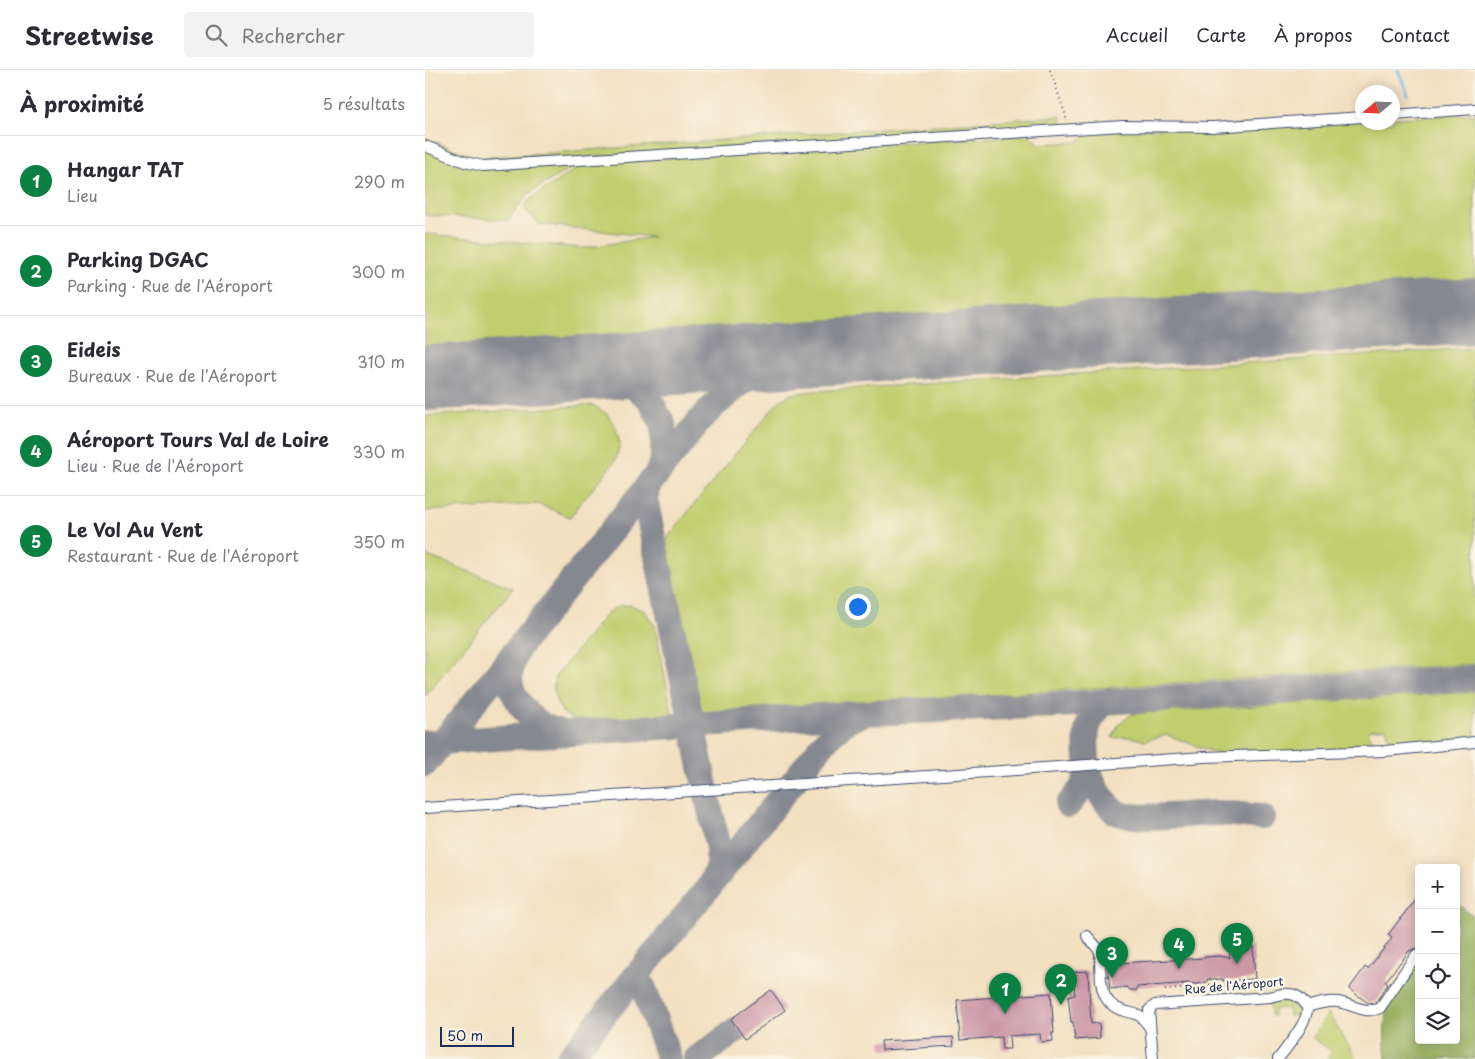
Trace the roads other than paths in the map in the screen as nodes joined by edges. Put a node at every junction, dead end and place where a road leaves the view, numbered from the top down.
1 (1475, 109) edge
2 (1400, 114) edge
3 (1355, 117) edge
4 (425, 146) edge
5 (1475, 742) edge
6 (425, 808) edge
7 (1087, 936) dead end
8 (1415, 956) edge
9 (1307, 1007) junction
10 (1151, 1028) junction
11 (1153, 1059) edge
12 (1278, 1059) edge

1 - 2 street
3 - 4 street
5 - 6 street
7 - 10 street
8 - 9 street
9 - 10 street, Rue de l'Aéroport
9 - 12 street
10 - 11 street, Rue de l'Aéroport

